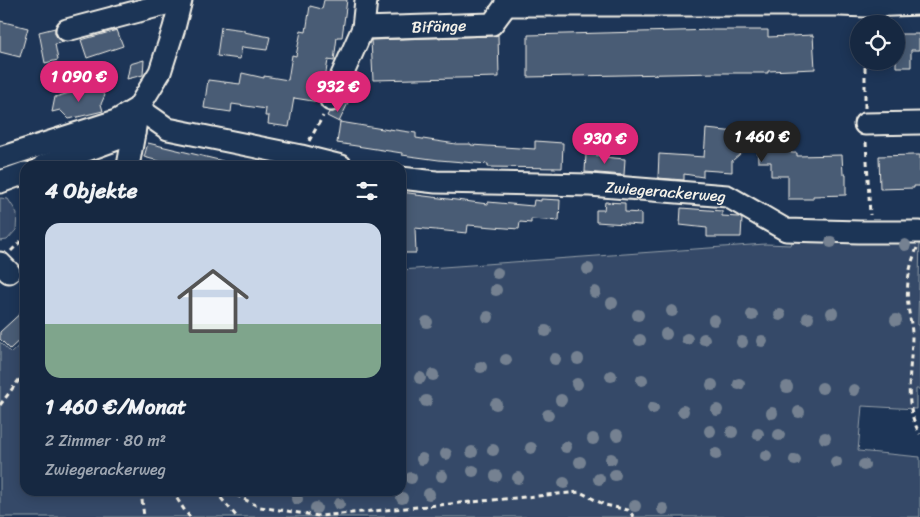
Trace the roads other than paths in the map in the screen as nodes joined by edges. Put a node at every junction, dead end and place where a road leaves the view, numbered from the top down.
1 (366, 0) edge
2 (181, 2) edge
3 (840, 2) edge
4 (506, 3) edge
5 (920, 4) edge
6 (363, 28) junction
7 (67, 30) dead end
8 (331, 100) road end
9 (138, 108) junction
10 (920, 123) edge
11 (865, 124) dead end
12 (134, 133) junction
13 (0, 158) edge
14 (267, 158) edge
15 (56, 161) edge
16 (129, 161) edge
17 (321, 161) edge
18 (20, 175) edge
19 (406, 179) edge
20 (0, 182) edge
21 (920, 232) edge

1 - 6 street
2 - 7 street
2 - 9 street
3 - 4 street, Bifänge
3 - 5 street, Bifänge
4 - 6 street, Bifänge
6 - 8 street
9 - 12 street
9 - 13 street
9 - 14 street
10 - 11 street
12 - 15 street
12 - 16 street
14 - 17 street
18 - 20 street
19 - 21 street, Zwiegerackerweg

